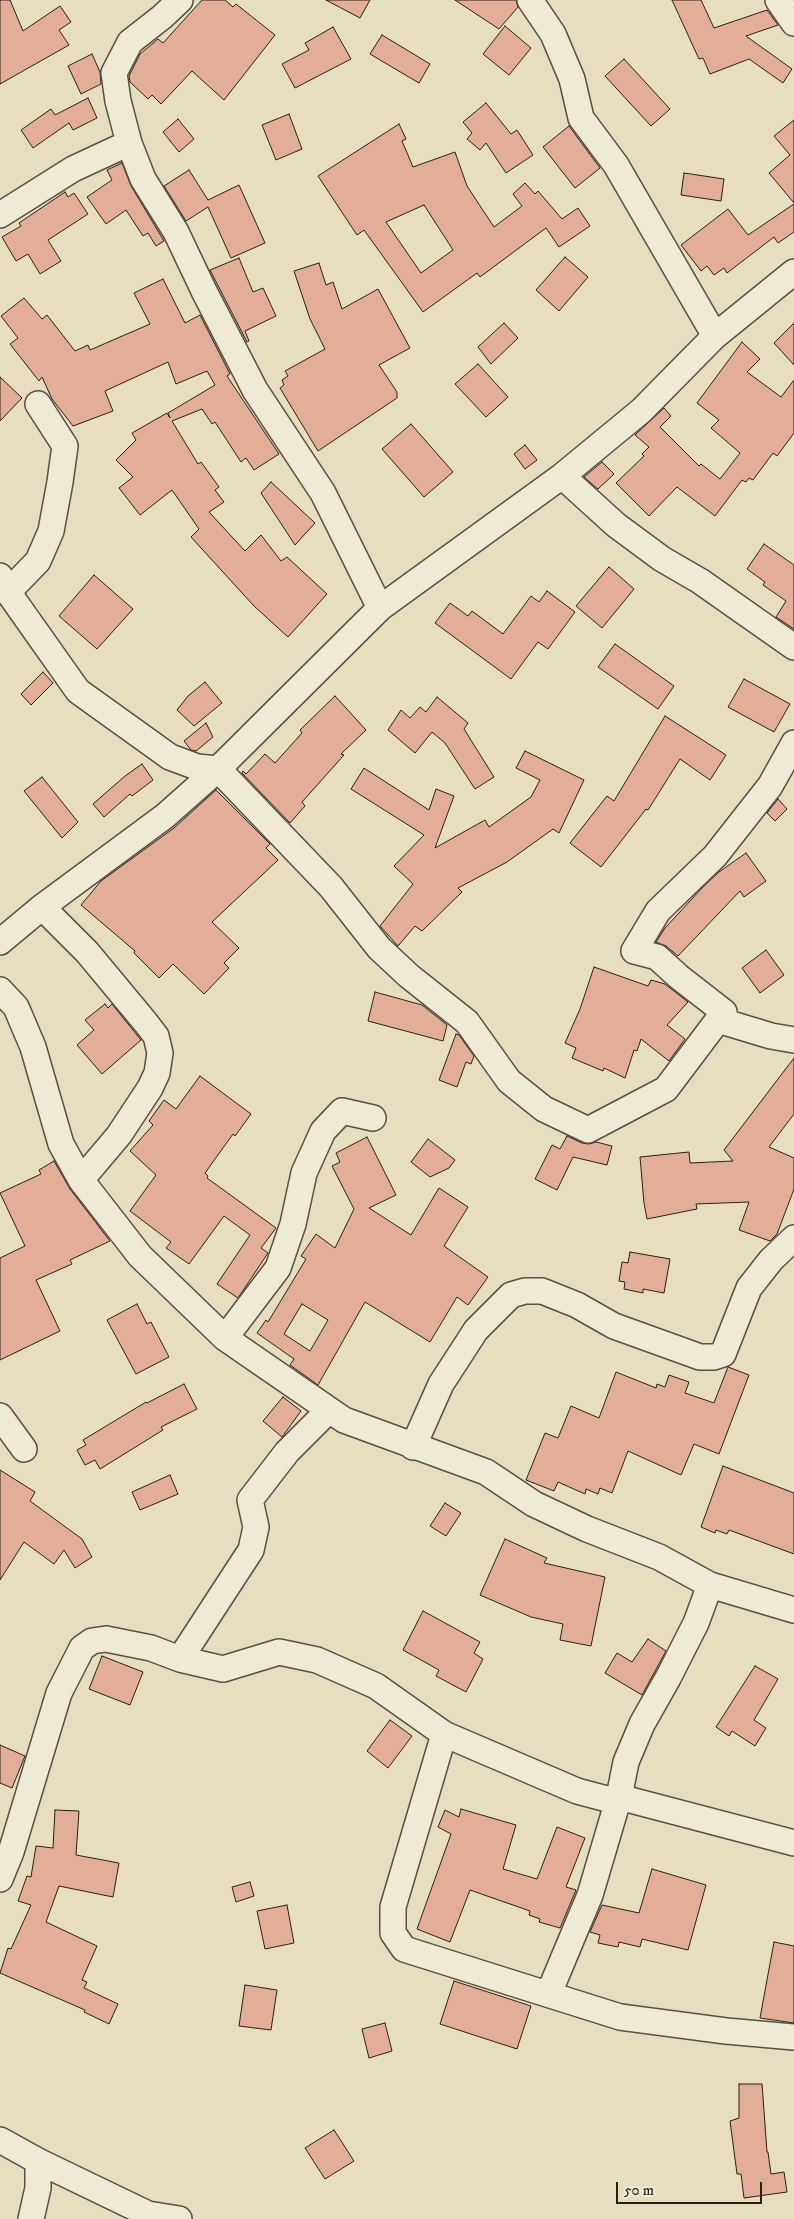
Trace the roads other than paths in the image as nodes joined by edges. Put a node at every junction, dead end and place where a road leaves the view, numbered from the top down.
1 (180, 0) edge
2 (530, 0) edge
3 (778, 0) edge
4 (794, 23) edge
5 (129, 143) junction
6 (0, 215) edge
7 (794, 272) edge
8 (715, 336) junction
9 (38, 404) dead end
10 (562, 476) junction
11 (4, 584) edge
12 (380, 608) junction
13 (794, 647) edge
14 (794, 743) edge
15 (218, 770) junction
16 (42, 907) junction
17 (0, 942) edge
18 (0, 990) edge
19 (718, 1020) junction
20 (794, 1040) edge
21 (373, 1118) dead end
22 (80, 1180) junction
23 (794, 1238) edge
24 (225, 1338) junction
25 (329, 1410) junction
26 (0, 1416) edge
27 (413, 1447) junction
28 (24, 1449) dead end
29 (710, 1585) junction
30 (794, 1610) edge
31 (180, 1659) junction
32 (444, 1734) junction
33 (619, 1797) junction
34 (794, 1843) edge
35 (0, 1879) edge
36 (549, 1992) junction
37 (794, 2037) edge
38 (0, 2140) edge
39 (38, 2161) junction
40 (31, 2219) edge
41 (179, 2219) edge

1 - 5 street
2 - 8 street
3 - 4 street
5 - 6 street
5 - 12 street
7 - 8 street
8 - 10 street
9 - 11 street
10 - 12 street
10 - 13 street
11 - 15 street
12 - 15 street
14 - 19 street
15 - 16 street
15 - 19 street
16 - 17 street
16 - 22 street
18 - 22 street
19 - 20 street
21 - 24 street
22 - 24 street
23 - 27 street
24 - 25 street
25 - 27 street
25 - 31 street
26 - 28 street
27 - 29 street
29 - 30 street
29 - 33 street
31 - 32 street
31 - 35 street
32 - 33 street
32 - 36 street
33 - 34 street
33 - 36 street
36 - 37 street
38 - 39 street
39 - 40 street
39 - 41 street

